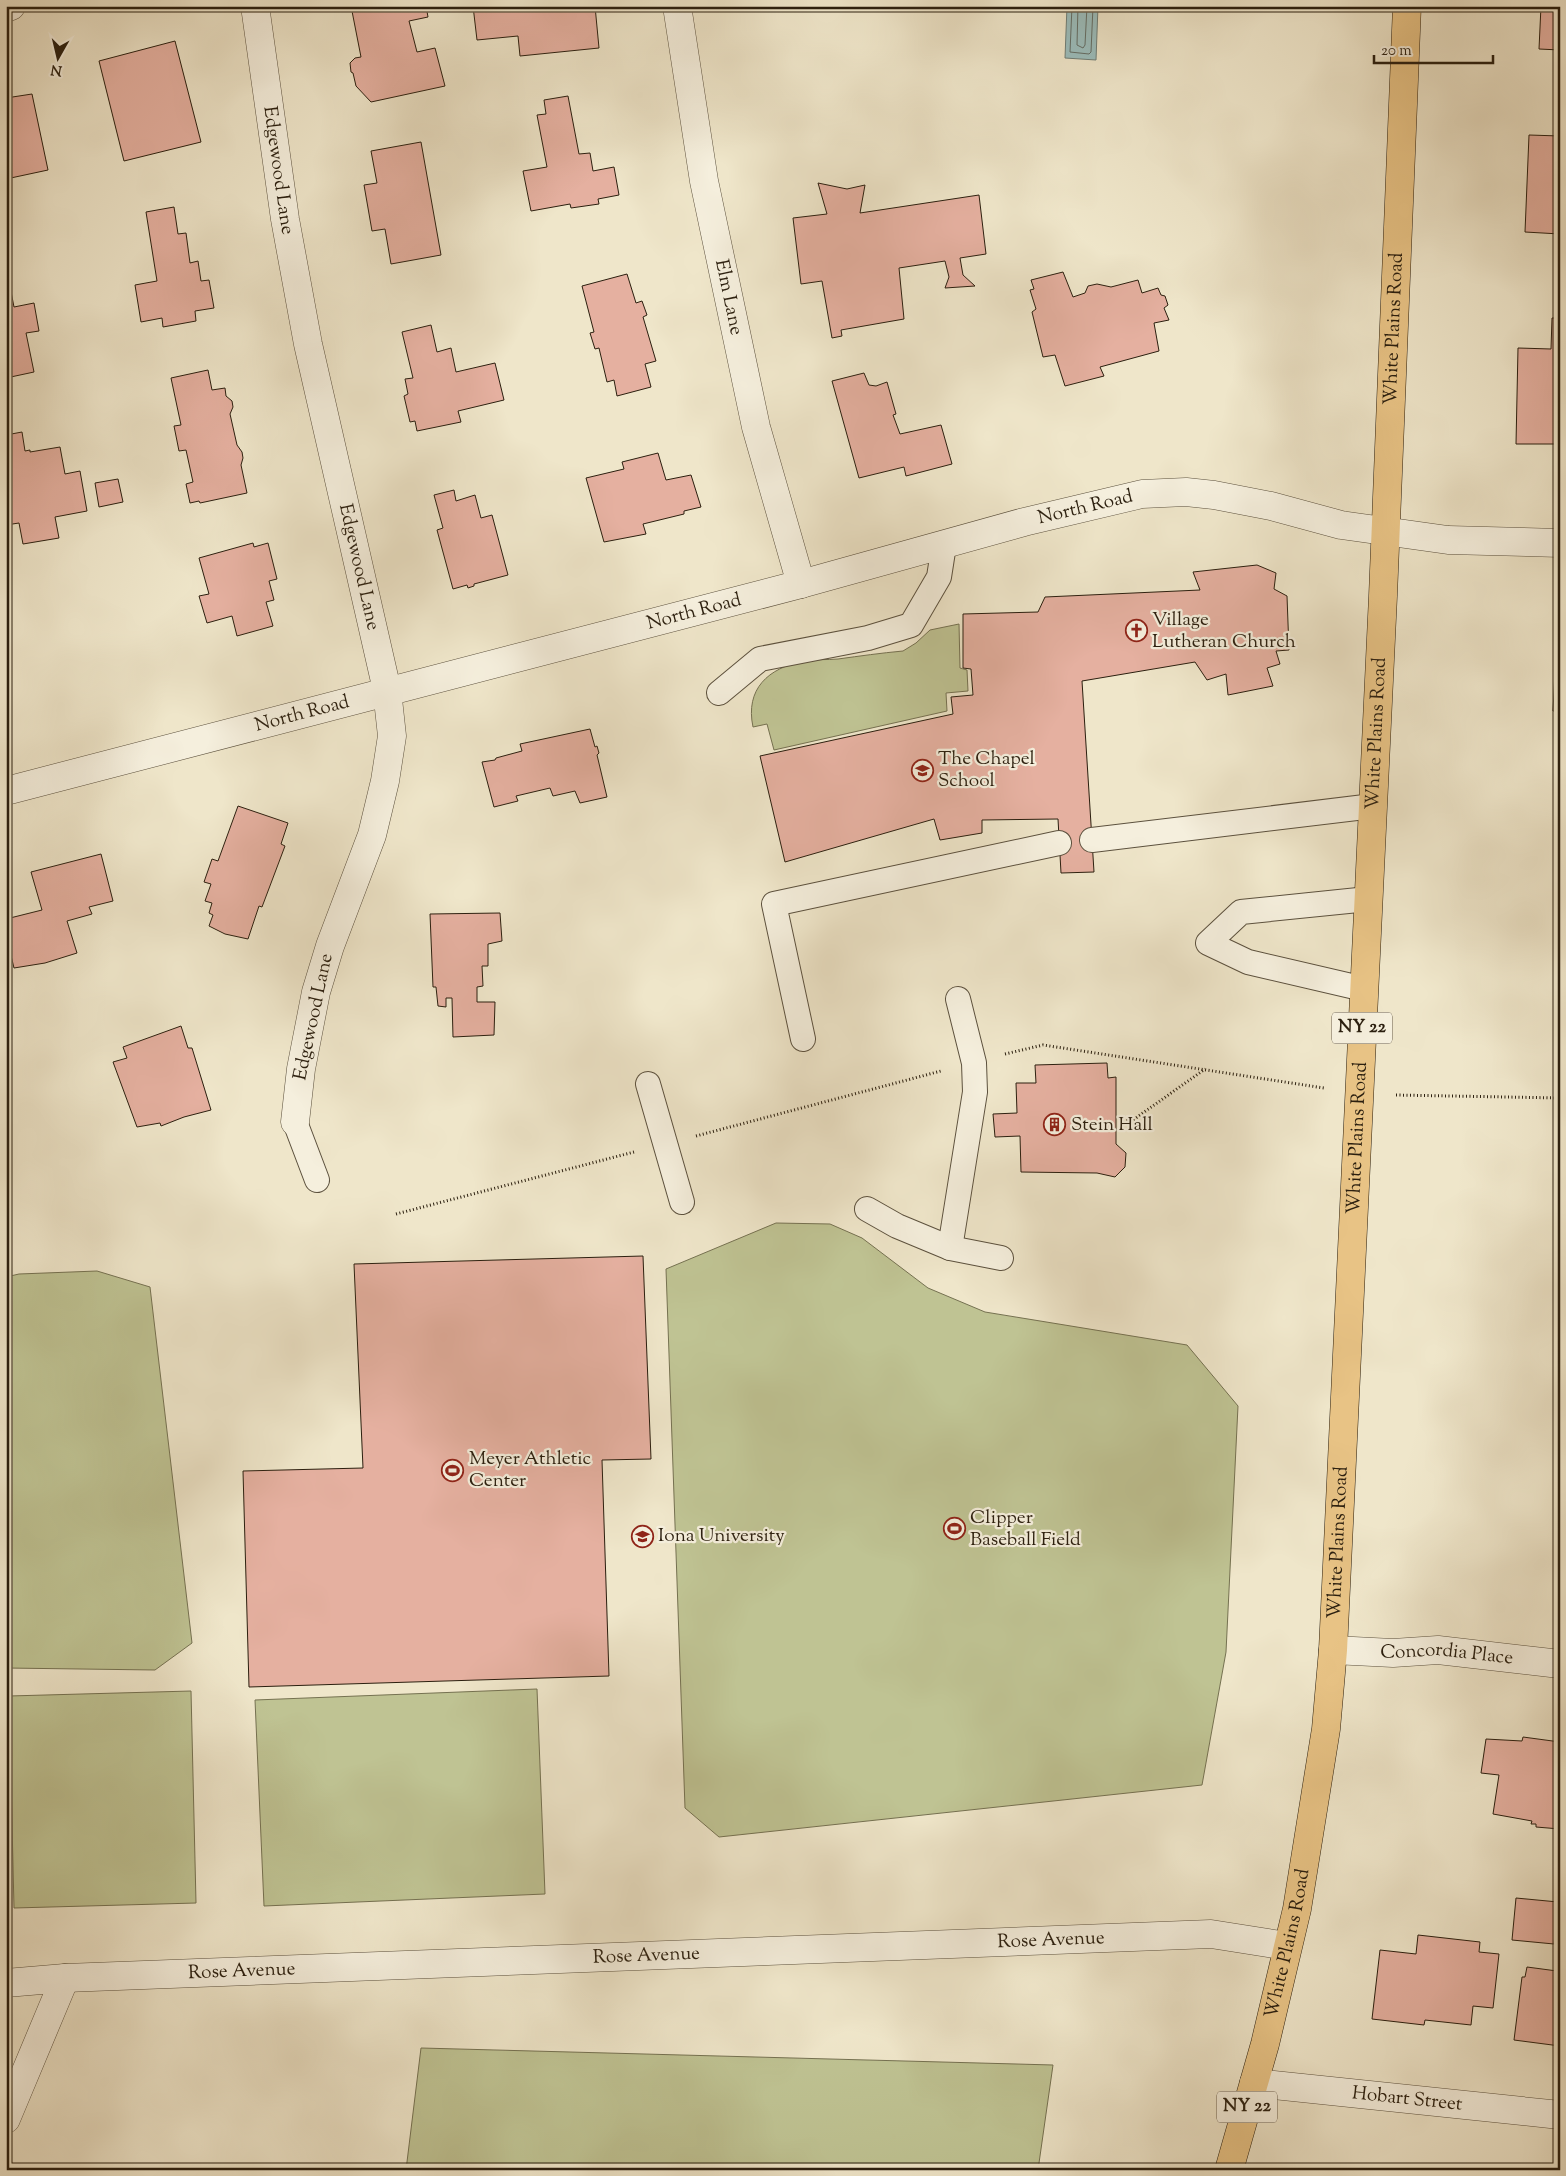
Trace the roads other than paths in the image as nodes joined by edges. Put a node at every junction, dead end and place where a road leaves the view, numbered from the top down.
1 (12, 6) edge
2 (255, 6) edge
3 (677, 6) edge
4 (1407, 6) edge
5 (6, 8) edge
6 (1385, 531) junction
7 (1560, 543) edge
8 (944, 545) junction
9 (801, 584) junction
10 (387, 690) junction
11 (719, 693) dead end
12 (6, 792) edge
13 (1373, 806) junction
14 (1092, 840) dead end
15 (1059, 843) dead end
16 (1368, 900) junction
17 (1364, 989) junction
18 (958, 999) dead end
19 (803, 1039) dead end
20 (648, 1084) dead end
21 (295, 1122) joint
22 (317, 1180) dead end
23 (682, 1202) dead end
24 (867, 1209) dead end
25 (950, 1248) junction
26 (1001, 1258) dead end
27 (1333, 1650) junction
28 (1560, 1664) edge
29 (1287, 1946) junction
30 (65, 1978) junction
31 (6, 1983) edge
32 (1254, 2083) junction
33 (1560, 2115) edge
34 (6, 2119) edge
35 (1229, 2170) edge

1 - 5 street
2 - 10 street, Edgewood Lane
3 - 9 street, Elm Lane
4 - 6 main road, White Plains Road / NY 22
6 - 7 street, North Road
6 - 8 street, North Road
6 - 13 main road, White Plains Road / NY 22
8 - 9 street, North Road
8 - 11 lane
9 - 10 street, North Road
10 - 12 street, North Road
10 - 21 street, Edgewood Lane
13 - 14 lane
13 - 16 main road, White Plains Road / NY 22
15 - 19 lane
16 - 17 main road, White Plains Road / NY 22
16 - 17 lane
17 - 27 main road, White Plains Road / NY 22
18 - 25 lane
20 - 23 lane
21 - 22 lane
24 - 25 lane
25 - 26 lane
27 - 28 street, Concordia Place
27 - 29 main road, White Plains Road / NY 22
29 - 30 street, Rose Avenue
29 - 32 main road, White Plains Road / NY 22
30 - 31 street, Rose Avenue
30 - 34 street
32 - 33 street, Hobart Street
32 - 35 main road, White Plains Road / NY 22

